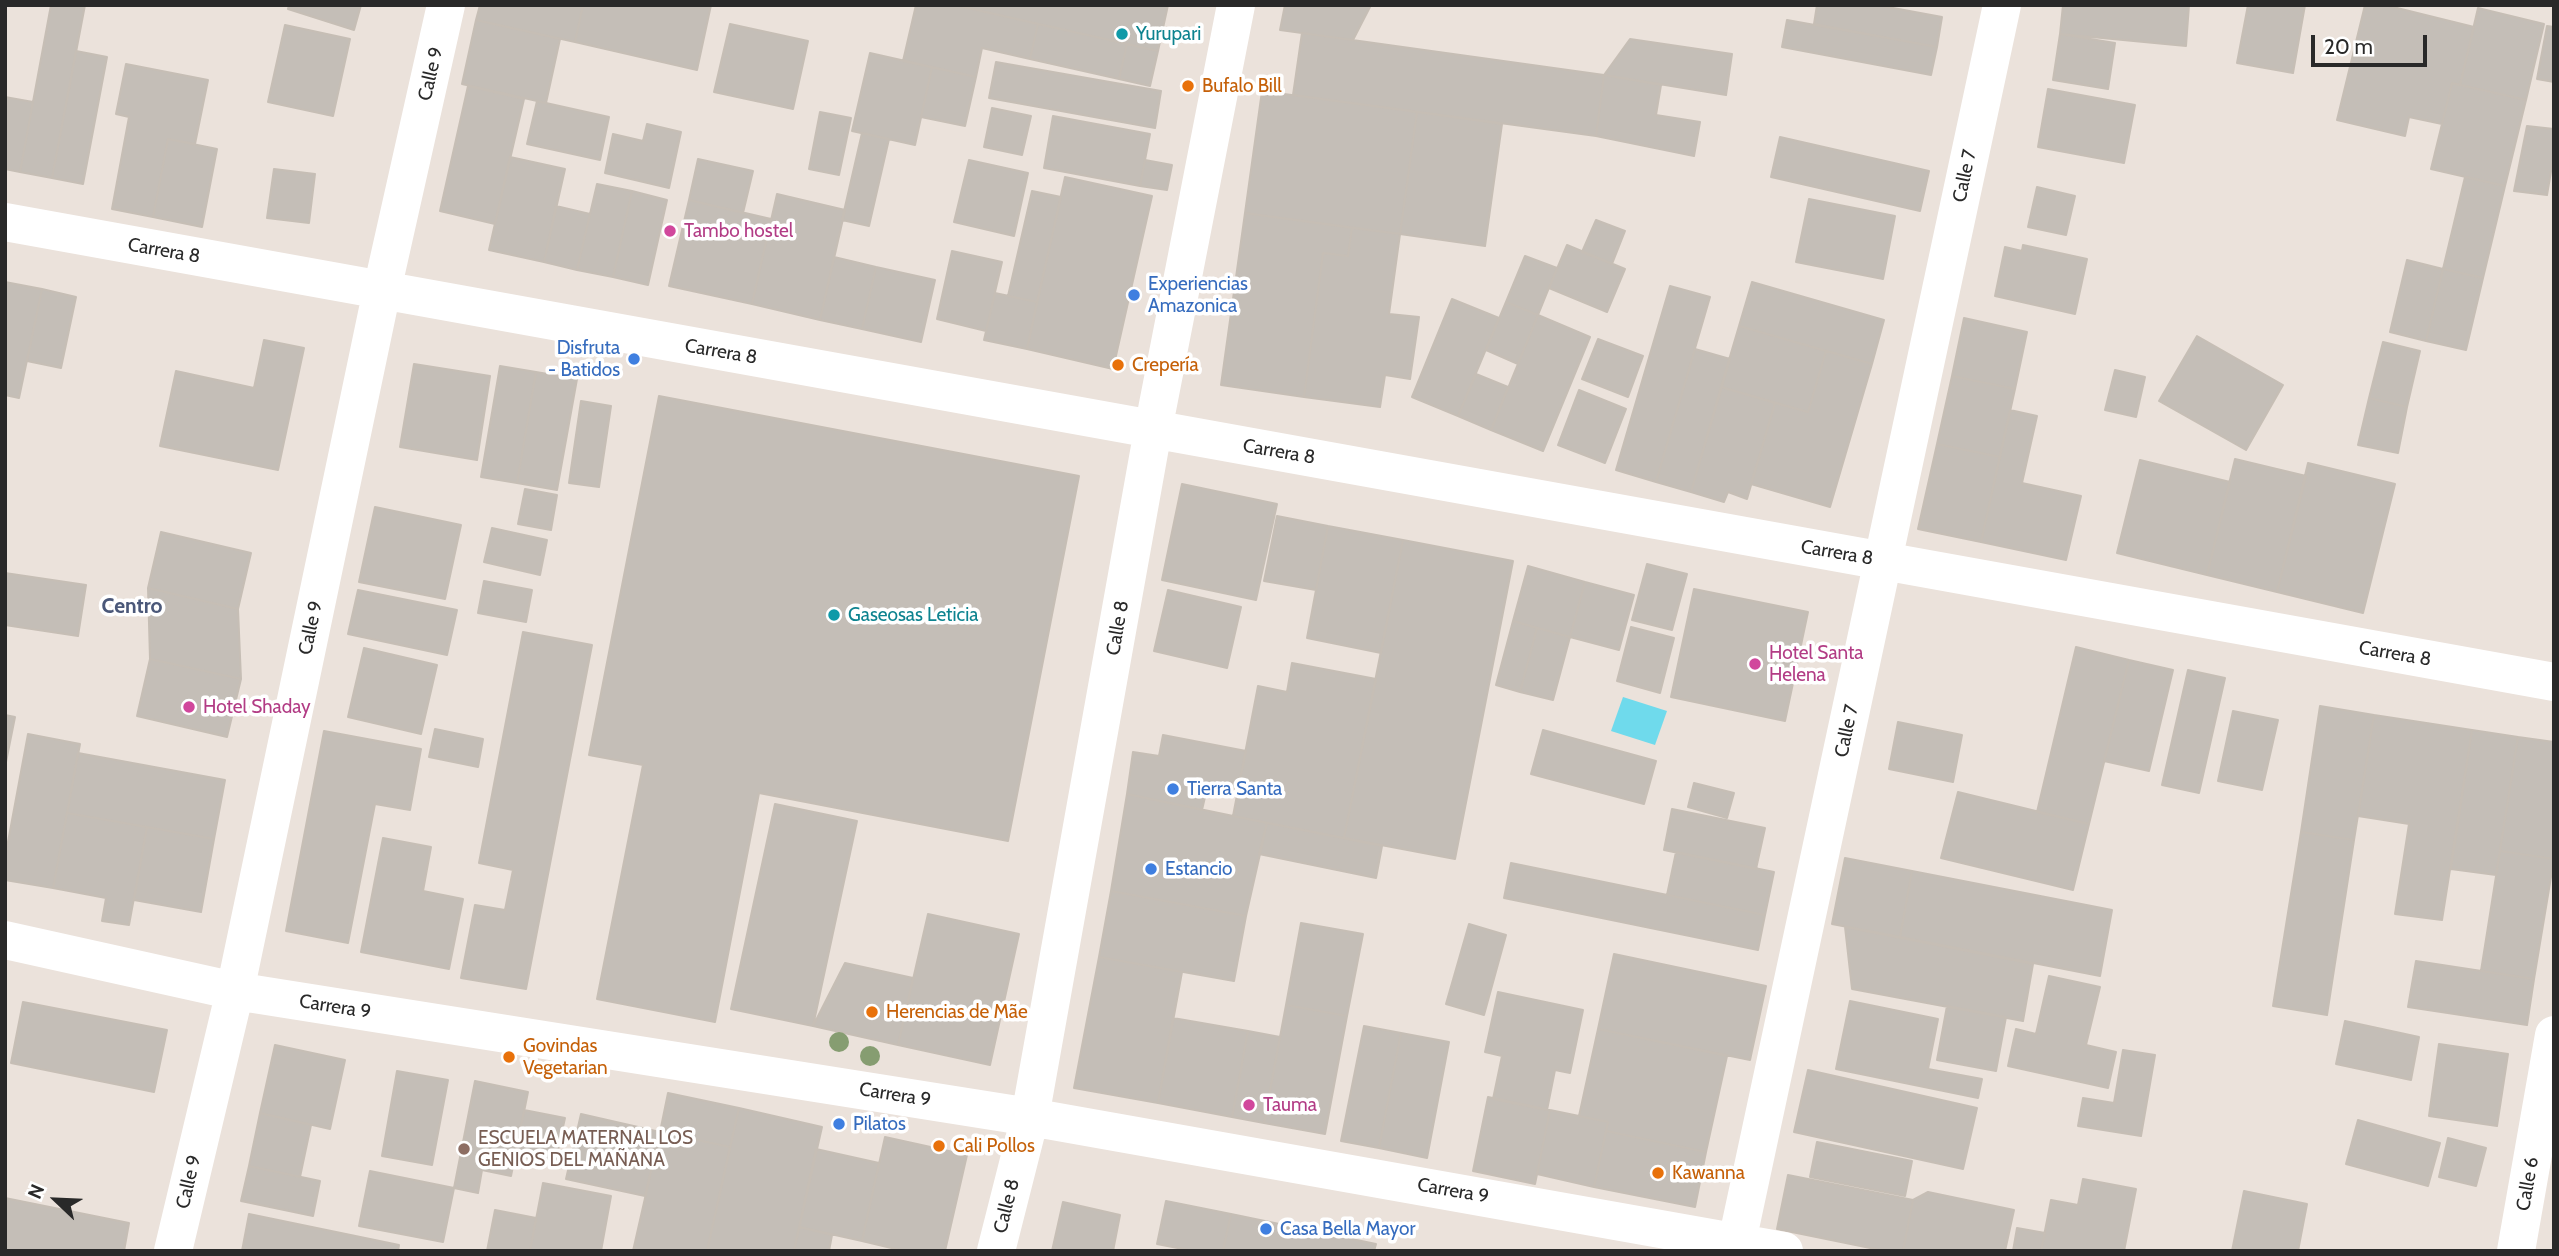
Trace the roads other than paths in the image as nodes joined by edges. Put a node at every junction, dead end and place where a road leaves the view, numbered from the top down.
1 (446, 5) edge
2 (1236, 5) edge
3 (2002, 5) edge
4 (5, 222) edge
5 (382, 290) junction
6 (1153, 430) junction
7 (1883, 561) junction
8 (2554, 682) edge
9 (5, 940) edge
10 (235, 991) junction
11 (2554, 1035) edge
12 (1036, 1118) junction
13 (1736, 1246) edge
14 (173, 1251) edge
15 (996, 1251) edge
16 (1008, 1251) edge
17 (1784, 1251) edge
18 (2516, 1251) edge

1 - 5 street, Calle 9
2 - 6 street, Calle 8
3 - 7 street, Calle 7
4 - 5 street, Carrera 8
5 - 6 street, Carrera 8
5 - 10 street, Calle 9
6 - 7 street, Carrera 8
6 - 12 street, Calle 8
7 - 8 street, Carrera 8
7 - 13 street, Calle 7
9 - 10 street, Carrera 9
10 - 12 street, Carrera 9
10 - 14 street, Calle 9
11 - 18 street, Calle 6
12 - 13 street, Carrera 9
12 - 15 street, Calle 8
12 - 16 street
13 - 17 street, Carrera 9

